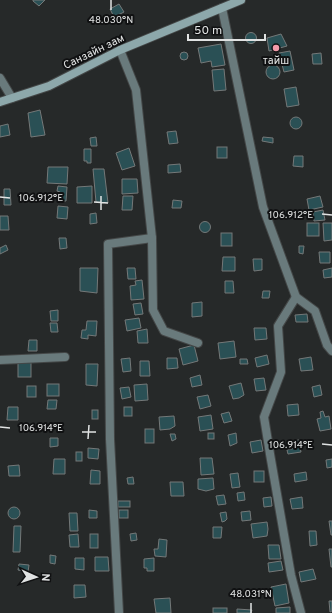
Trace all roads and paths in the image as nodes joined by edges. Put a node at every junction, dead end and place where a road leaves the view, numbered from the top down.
1 (241, 0) edge
2 (222, 8) junction
3 (120, 50) junction
4 (0, 78) edge
5 (12, 98) junction
6 (0, 102) edge
7 (152, 238) junction
8 (296, 297) junction
9 (198, 343) dead end
10 (332, 351) edge
11 (65, 357) dead end
12 (0, 360) edge
13 (119, 613) edge
14 (301, 613) edge

1 - 2 main road, Санзайн зам
2 - 3 main road, Санзайн зам
2 - 8 street
3 - 5 main road, Санзайн зам
3 - 7 street
4 - 5 street
5 - 6 main road, Санзайн зам
7 - 9 street
7 - 13 street
8 - 10 street
8 - 14 street
11 - 12 street

